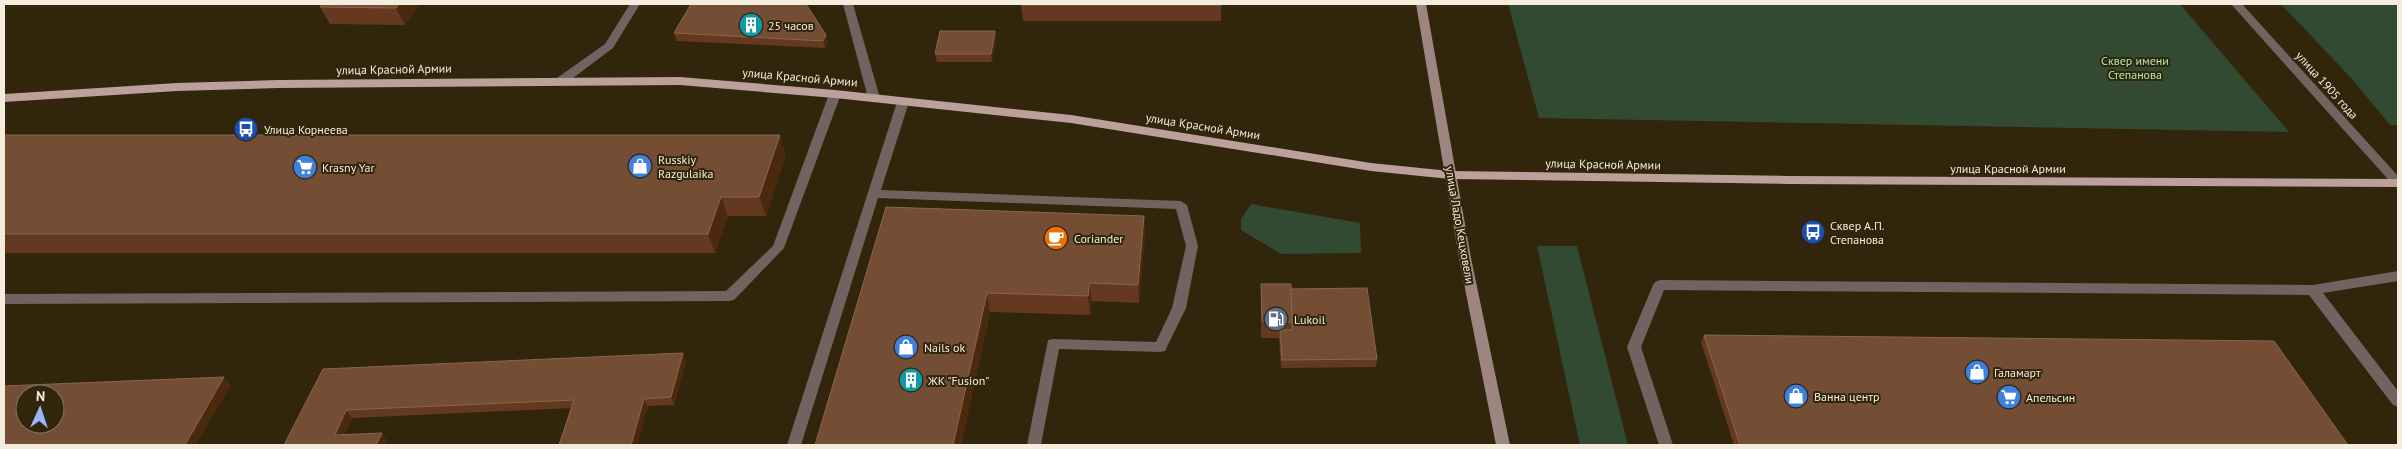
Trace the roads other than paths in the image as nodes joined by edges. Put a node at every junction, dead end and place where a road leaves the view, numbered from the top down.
1 (635, 4) edge
2 (848, 4) edge
3 (1421, 4) edge
4 (2236, 4) edge
5 (561, 80) junction
6 (835, 94) junction
7 (4, 98) edge
8 (874, 98) junction
9 (904, 102) junction
10 (1450, 175) junction
11 (2398, 183) edge
12 (875, 194) junction
13 (2398, 276) edge
14 (2313, 290) junction
15 (4, 299) edge
16 (2398, 401) edge
17 (794, 445) edge
18 (1034, 445) edge
19 (1503, 445) edge
20 (1666, 445) edge

1 - 5 street
2 - 8 street
3 - 10 main road, улица Ладо Кецховели
4 - 11 street, улица 1905 года
5 - 6 main road, улица Красной Армии
5 - 7 main road, улица Красной Армии
6 - 8 main road, улица Красной Армии
6 - 15 street
8 - 9 main road, улица Красной Армии
9 - 10 main road, улица Красной Армии
9 - 12 street
10 - 11 main road, улица Красной Армии
10 - 19 main road, улица Ладо Кецховели
12 - 17 street
12 - 18 street
13 - 14 street
14 - 16 street
14 - 20 street

